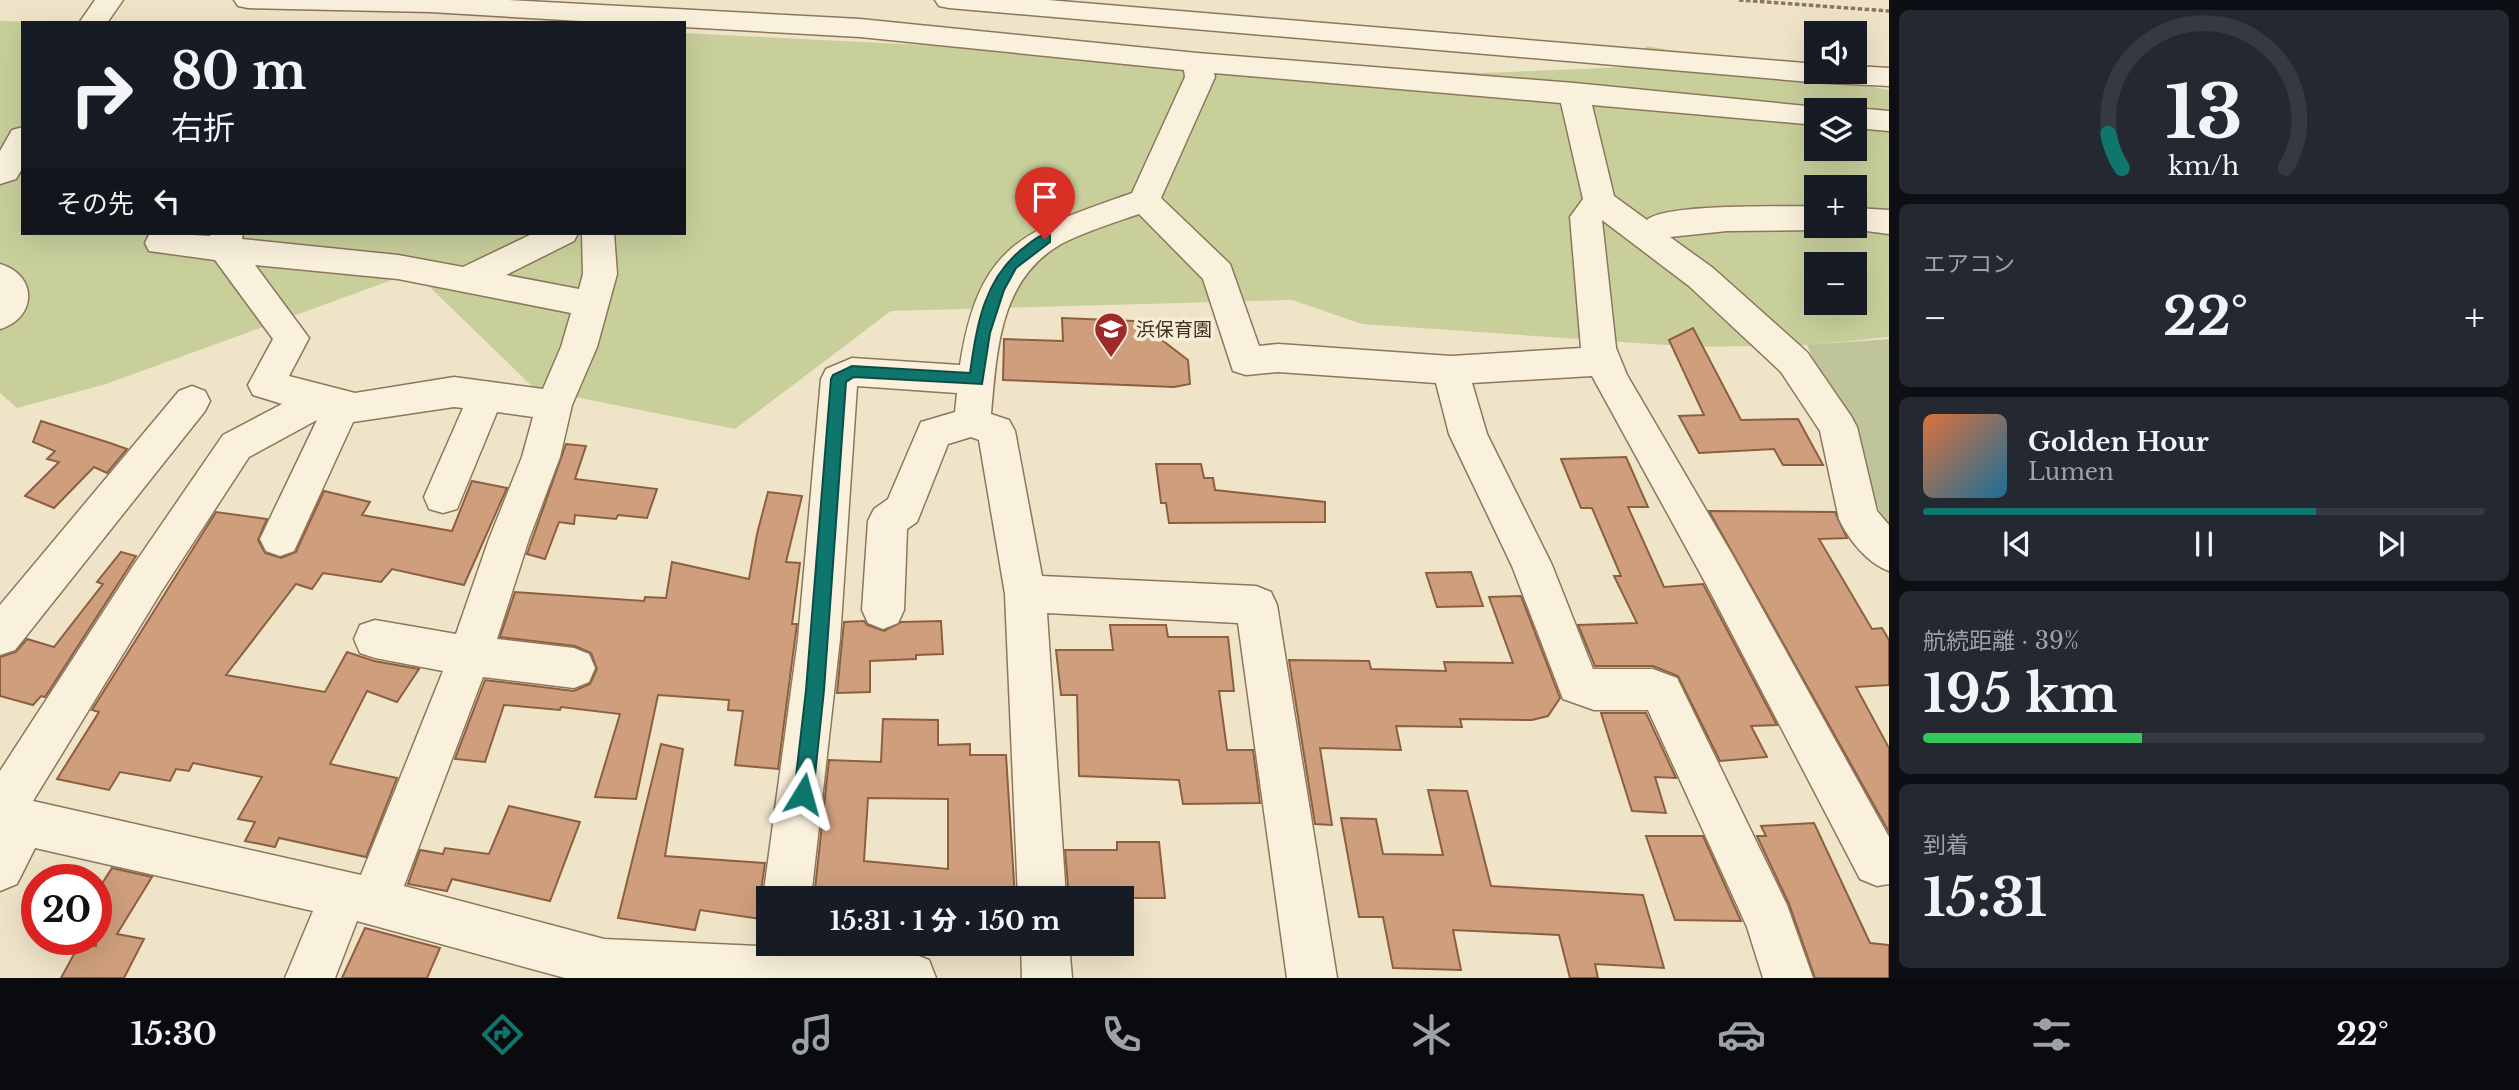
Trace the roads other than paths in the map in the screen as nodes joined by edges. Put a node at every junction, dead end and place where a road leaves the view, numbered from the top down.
1 (109, 0) edge
2 (248, 0) edge
3 (949, 0) edge
4 (1223, 0) edge
5 (361, 13) edge
6 (563, 17) edge
7 (94, 21) edge
8 (671, 21) edge
9 (686, 22) edge
10 (1804, 51) edge
11 (1867, 56) edge
12 (1889, 57) edge
13 (1197, 62) junction
14 (1889, 77) edge
15 (1574, 93) junction
16 (1804, 114) edge
17 (1867, 119) edge
18 (1889, 121) edge
19 (21, 141) edge
20 (2, 177) edge
21 (1144, 200) junction
22 (1599, 201) junction
23 (1804, 218) edge
24 (1867, 220) edge
25 (1889, 222) edge
26 (558, 235) edge
27 (598, 235) edge
28 (1649, 238) junction
29 (226, 241) edge
30 (161, 243) dead end
31 (0, 276) edge
32 (464, 281) junction
33 (590, 304) junction
34 (0, 316) edge
35 (1604, 361) junction
36 (1451, 370) junction
37 (977, 380) junction
38 (486, 396) junction
39 (192, 401) dead end
40 (332, 402) junction
41 (554, 405) junction
42 (972, 422) junction
43 (443, 497) dead end
44 (280, 539) dead end
45 (1889, 553) edge
46 (1025, 594) junction
47 (883, 610) dead end
48 (0, 636) edge
49 (375, 639) dead end
50 (470, 656) junction
51 (573, 668) dead end
52 (8, 817) edge
53 (1883, 862) edge
54 (0, 867) edge
55 (789, 886) edge
56 (1041, 886) edge
57 (359, 898) junction
58 (1046, 956) edge
59 (777, 964) edge
60 (602, 971) edge
61 (310, 978) edge
62 (911, 978) edge
63 (1047, 978) edge
64 (1312, 978) edge
65 (1788, 978) edge

1 - 7 street
2 - 5 street
3 - 14 street
4 - 10 street
5 - 6 street
6 - 8 street
9 - 13 street
11 - 12 street
13 - 15 street
13 - 21 street
15 - 16 street
15 - 22 street
17 - 18 street
19 - 20 street
21 - 36 street
21 - 37 street
22 - 28 street
22 - 35 street
23 - 28 street
24 - 25 street
26 - 32 street
27 - 33 street
28 - 45 street
29 - 30 street
29 - 32 street
29 - 40 street
31 - 34 street
32 - 33 street
33 - 41 street
35 - 36 street
35 - 53 street
36 - 65 street
37 - 42 street
37 - 55 street
38 - 40 street
38 - 41 street
38 - 43 street
39 - 48 street
40 - 44 street
40 - 52 street
41 - 50 street
42 - 46 street
42 - 47 street
46 - 56 street
46 - 64 street
49 - 50 street
50 - 51 street
50 - 57 street
52 - 54 street
52 - 57 street
57 - 60 street
57 - 61 street
58 - 63 street
59 - 60 street
59 - 62 street

